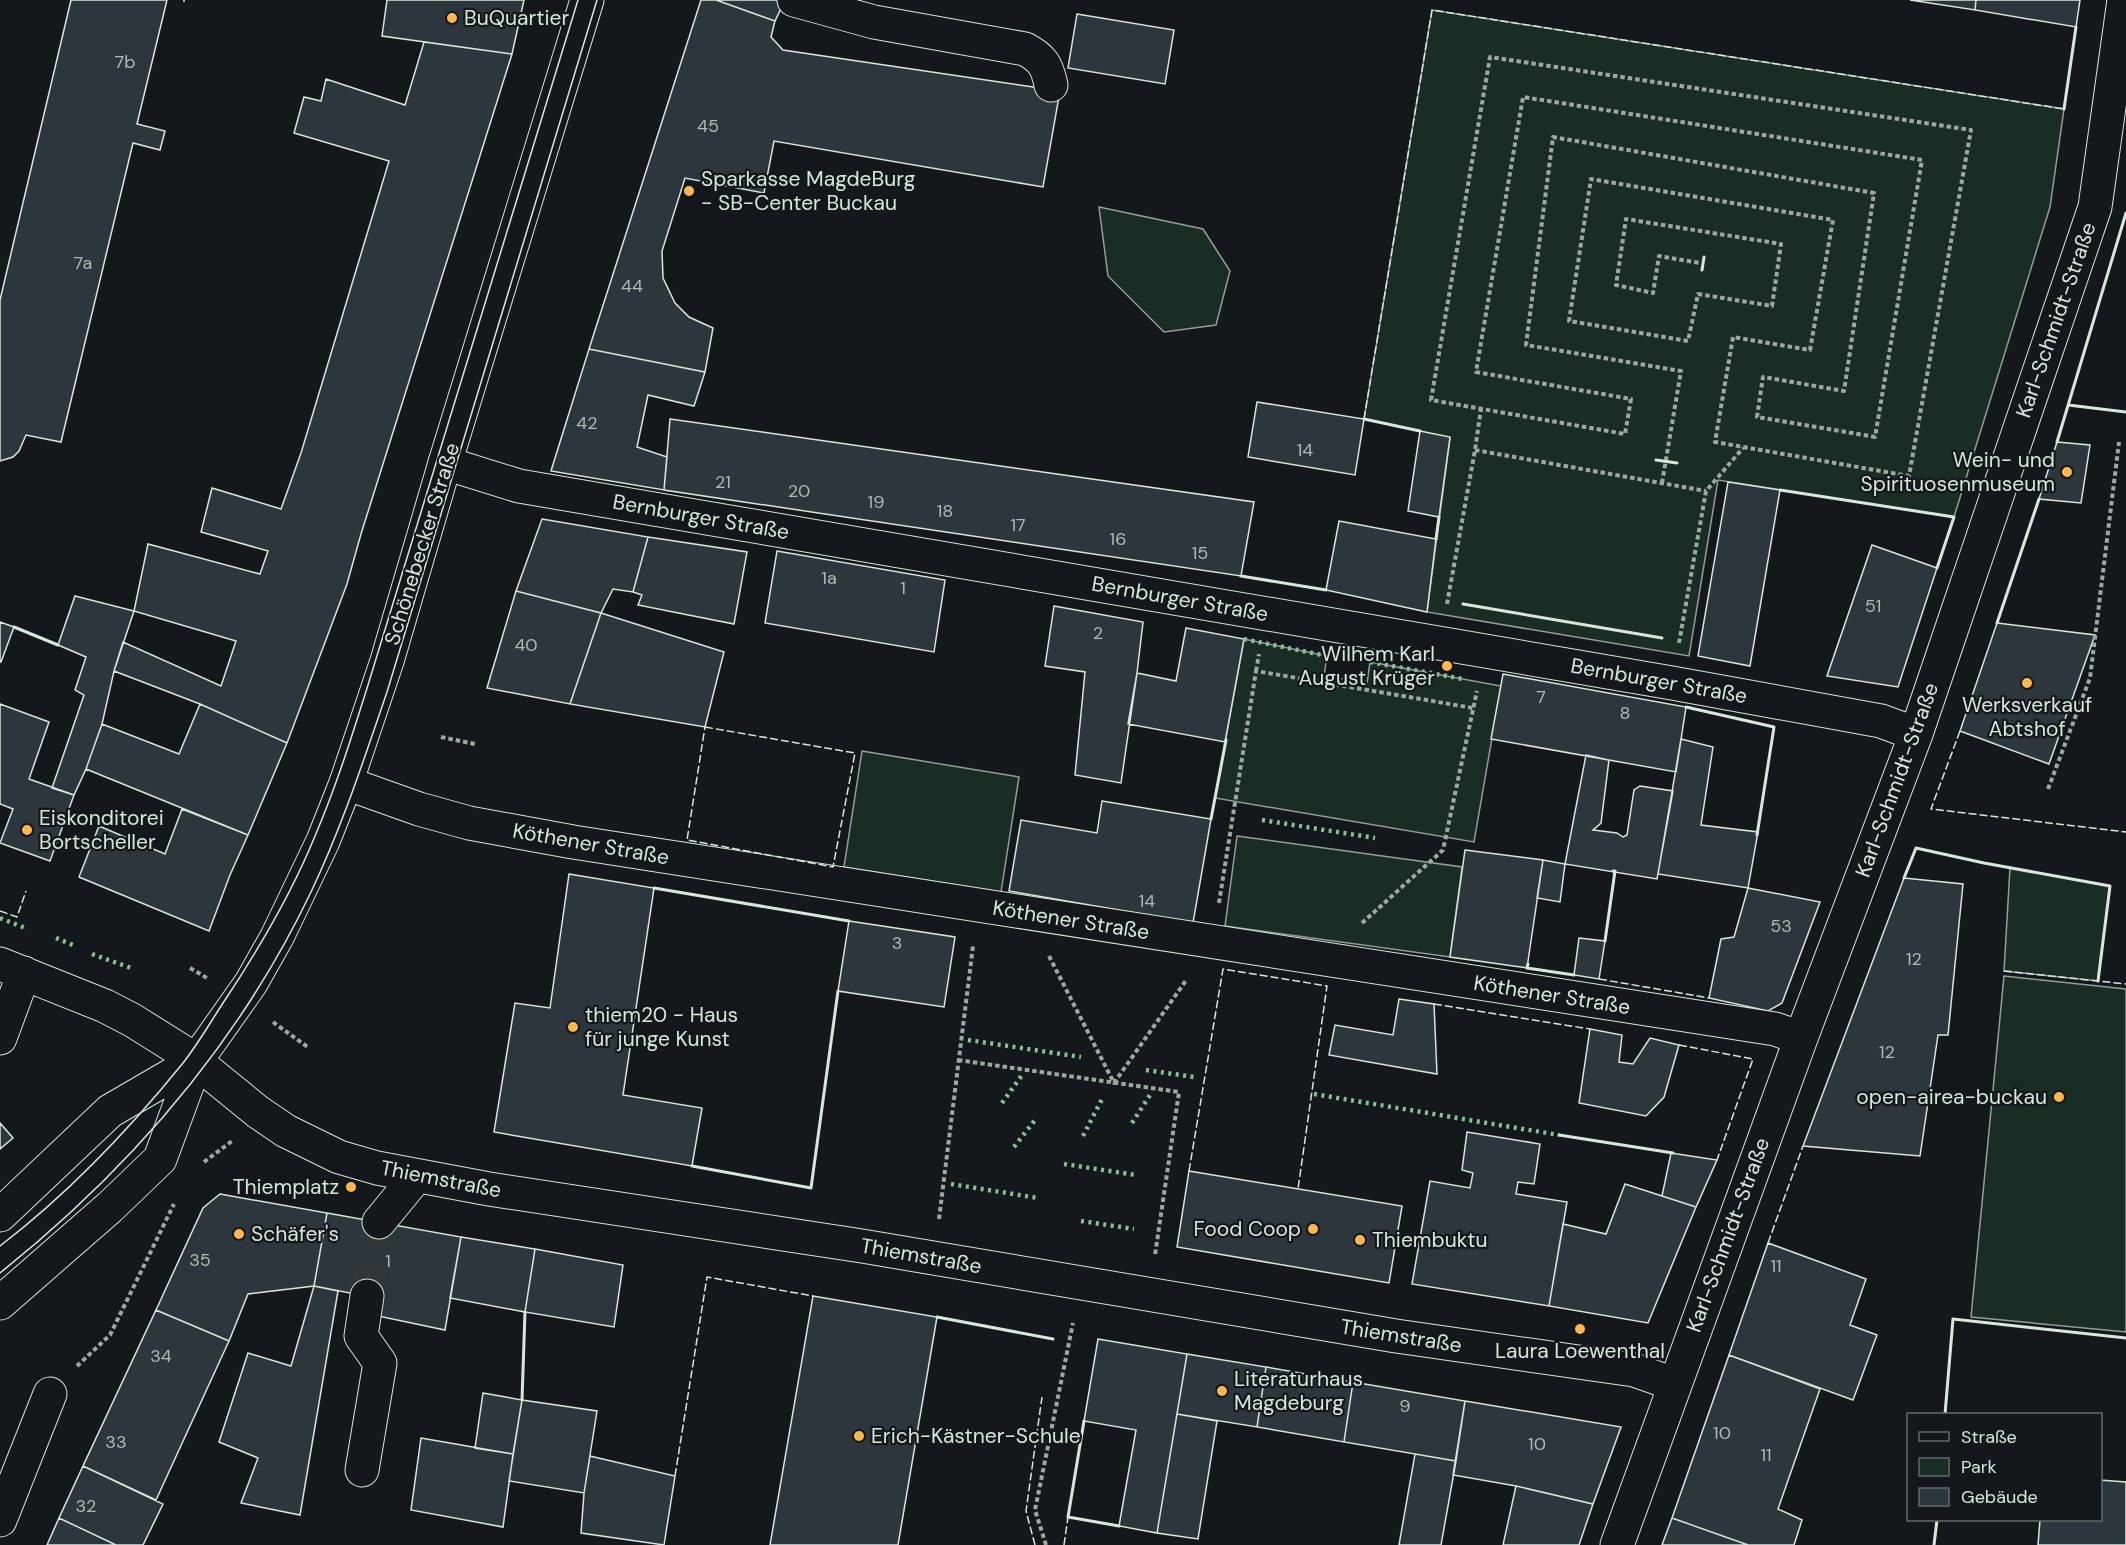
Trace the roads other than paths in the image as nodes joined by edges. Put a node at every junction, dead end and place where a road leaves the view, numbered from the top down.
1 (587, 0) edge
2 (794, 0) edge
3 (2124, 0) edge
4 (1051, 85) dead end
5 (445, 463) junction
6 (1916, 734) junction
7 (346, 783) junction
8 (12, 968) edge
9 (0, 1038) edge
10 (1800, 1038) junction
11 (196, 1061) junction
12 (416, 1177) junction
13 (0, 1215) edge
14 (379, 1222) tunnel mouth
15 (366, 1296) tunnel mouth
16 (0, 1303) edge
17 (1674, 1384) junction
18 (50, 1394) road end
19 (362, 1470) dead end
20 (0, 1520) edge
21 (1617, 1545) edge

1 - 5 street, Schönebecker Straße
2 - 4 street
3 - 6 street, Karl-Schmidt-Straße
5 - 6 street, Bernburger Straße
5 - 7 street, Schönebecker Straße
6 - 10 street, Karl-Schmidt-Straße
7 - 10 street, Köthener Straße
7 - 11 street, Schönebecker Straße
8 - 9 street
8 - 11 street, Thiemstraße
10 - 17 street, Karl-Schmidt-Straße
11 - 12 street, Thiemstraße
11 - 13 street, Schönebecker Straße
11 - 16 street, Schönebecker Straße
12 - 14 street
12 - 17 street, Thiemstraße
15 - 19 street
17 - 21 street, Karl-Schmidt-Straße
18 - 20 street

